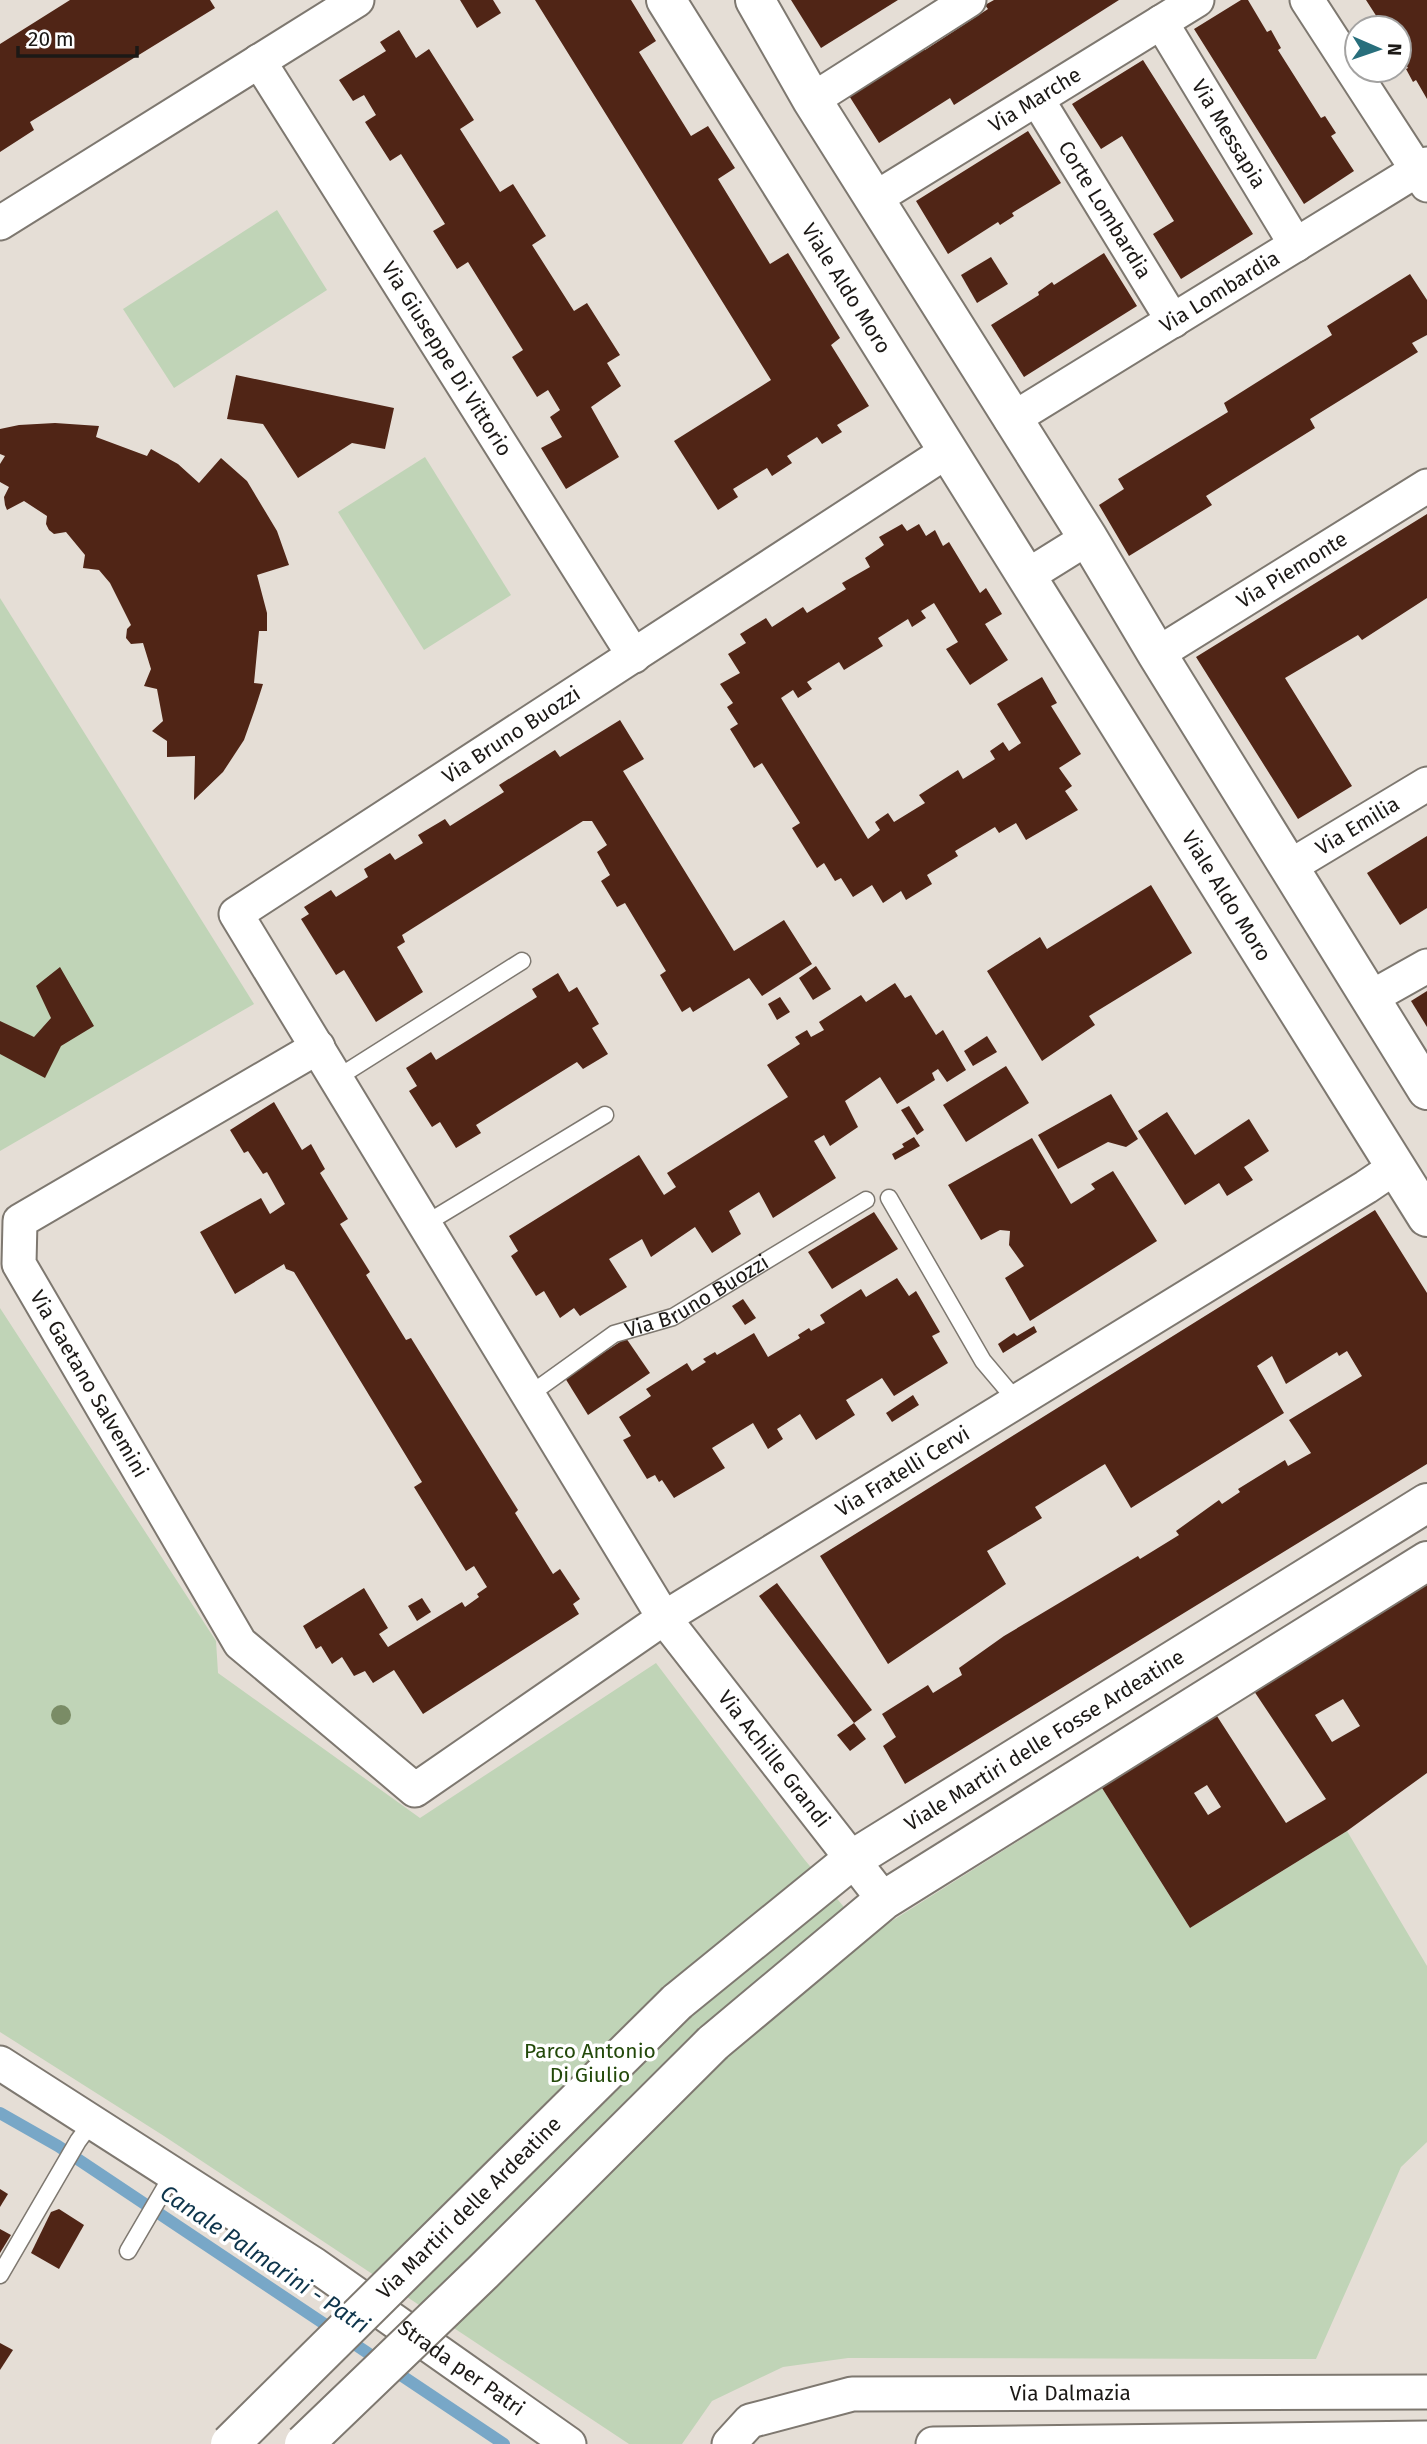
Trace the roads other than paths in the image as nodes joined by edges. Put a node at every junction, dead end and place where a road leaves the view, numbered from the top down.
1 (357, 0) edge
2 (666, 0) edge
3 (755, 0) edge
4 (969, 0) edge
5 (1197, 0) edge
6 (1307, 0) edge
7 (1161, 22) junction
8 (259, 61) junction
9 (1037, 99) junction
10 (811, 100) junction
11 (1424, 173) edge
12 (874, 200) junction
13 (0, 223) edge
14 (1296, 245) junction
15 (1173, 321) junction
16 (1012, 420) junction
17 (949, 450) junction
18 (1427, 486) edge
19 (1088, 538) junction
20 (1027, 576) junction
21 (1157, 654) junction
22 (634, 656) junction
23 (1427, 784) edge
24 (1289, 867) junction
25 (522, 961) dead end
26 (1427, 966) edge
27 (1370, 998) junction
28 (318, 1047) junction
29 (337, 1078) junction
30 (1427, 1090) edge
31 (605, 1115) dead end
32 (1397, 1166) junction
33 (889, 1198) dead end
34 (866, 1200) dead end
35 (1427, 1217) edge
36 (425, 1224) junction
37 (529, 1395) junction
38 (1016, 1400) junction
39 (1427, 1503) edge
40 (1427, 1561) edge
41 (664, 1618) junction
42 (415, 1790) joint
43 (853, 1859) junction
44 (884, 1900) junction
45 (677, 2002) joint
46 (0, 2063) edge
47 (85, 2132) junction
48 (168, 2183) junction
49 (128, 2250) dead end
50 (0, 2275) edge
51 (1427, 2392) edge
52 (1427, 2438) edge
53 (230, 2444) edge
54 (304, 2444) edge
55 (569, 2444) edge
56 (729, 2444) edge
57 (933, 2444) edge

1 - 8 street
2 - 17 street, Viale Aldo Moro
3 - 10 street
4 - 10 street
5 - 7 street, Via Marche
6 - 11 street
7 - 9 street, Via Marche
7 - 14 street, Via Messapia
8 - 13 street
8 - 22 street, Via Giuseppe Di Vittorio
9 - 12 street, Via Marche
9 - 15 street, Corte Lombardia
10 - 12 street
11 - 14 street, Via Lombardia
12 - 16 street
14 - 15 street, Via Lombardia
15 - 16 street, Via Lombardia
16 - 19 street
17 - 20 street, Viale Aldo Moro
17 - 22 street, Via Bruno Buozzi
18 - 21 street, Via Piemonte
19 - 20 street
19 - 21 street
20 - 32 street, Viale Aldo Moro
21 - 24 street
22 - 28 street, Via Bruno Buozzi
23 - 24 street, Via Emilia
24 - 27 street
25 - 29 lane
26 - 27 street
27 - 30 street
28 - 29 street, Via Bruno Buozzi
28 - 42 street, Via Gaetano Salvemini
29 - 36 street, Via Bruno Buozzi
31 - 36 lane
32 - 35 street, Viale Aldo Moro
32 - 38 street, Via Fratelli Cervi
33 - 38 lane
34 - 37 lane, Via Bruno Buozzi
36 - 37 street, Via Bruno Buozzi
37 - 41 street, Via Bruno Buozzi
38 - 41 street, Via Fratelli Cervi
39 - 43 street, Viale Martiri delle Fosse Ardeatine
40 - 44 street
41 - 42 street, Via Fratelli Cervi
41 - 43 street, Via Achille Grandi
43 - 44 street, Via Achille Grandi
43 - 45 street, Viale Martiri delle Fosse Ardeatine
44 - 54 street, bridge
45 - 53 street, Via Martiri delle Ardeatine, bridge
46 - 47 street, Strada per Patri
47 - 48 street, Strada per Patri
47 - 50 lane
48 - 49 lane
48 - 55 street, Strada per Patri
51 - 56 street, Via Dalmazia
52 - 57 street

